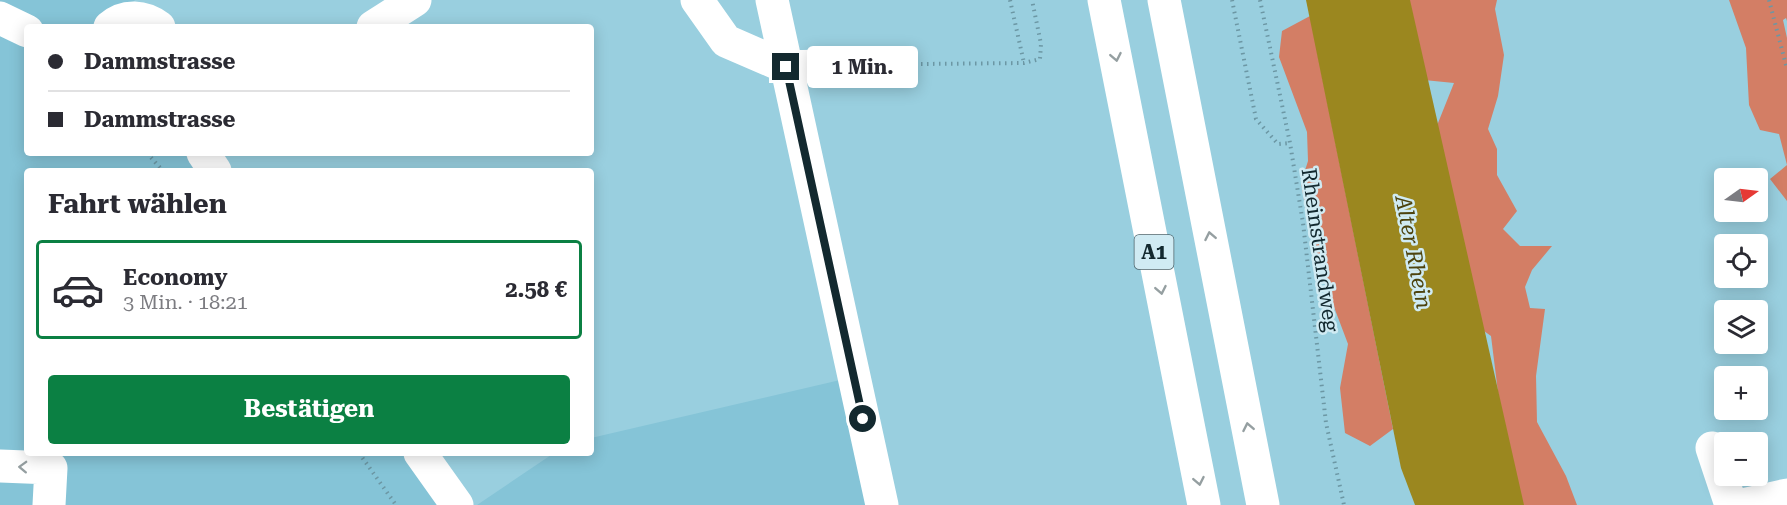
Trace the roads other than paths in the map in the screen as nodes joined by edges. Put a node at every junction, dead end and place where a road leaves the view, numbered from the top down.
1 (155, 0) edge
2 (415, 0) edge
3 (697, 0) edge
4 (772, 0) edge
5 (1104, 0) edge
6 (1164, 0) edge
7 (124, 15) edge
8 (0, 18) edge
9 (154, 24) edge
10 (160, 24) edge
11 (378, 24) edge
12 (24, 30) edge
13 (886, 64) road end
14 (786, 67) junction
15 (1712, 448) dead end
16 (422, 456) edge
17 (0, 466) edge
18 (1787, 495) edge
19 (49, 505) edge
20 (457, 505) edge
21 (882, 505) edge
22 (1204, 505) edge
23 (1263, 505) edge
24 (1731, 505) edge
25 (1742, 505) edge

1 - 10 main road
2 - 11 main road
3 - 14 main road
4 - 14 main road
5 -> 22 main road, A1
23 -> 6 main road
7 - 9 main road
8 - 12 main road
13 - 14 main road
14 - 21 main road
15 - 24 main road
16 - 20 main road
19 -> 17 main road
18 - 25 main road

